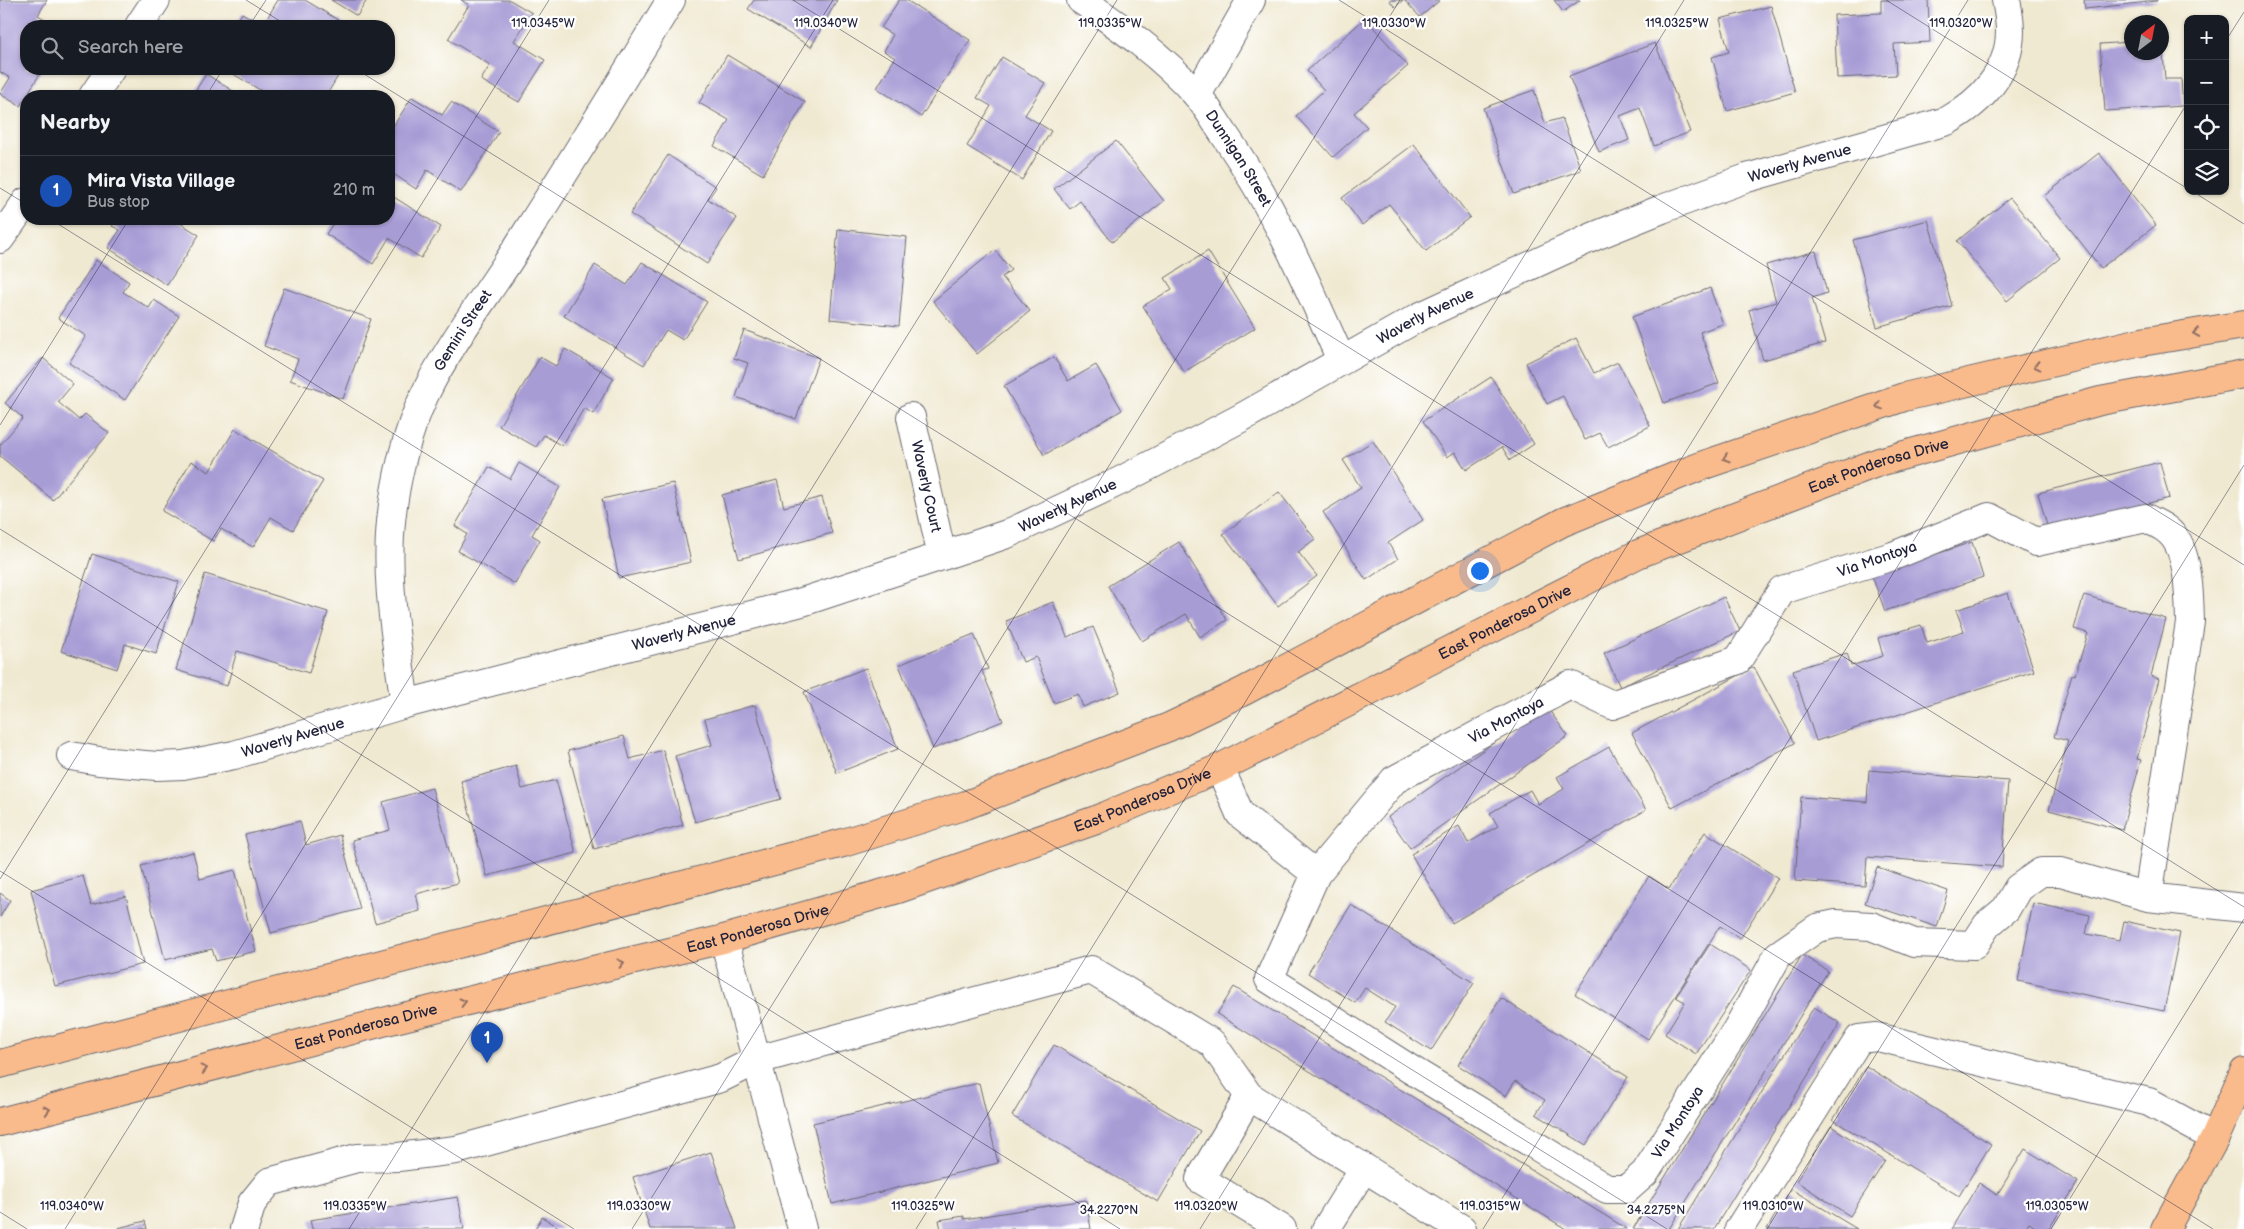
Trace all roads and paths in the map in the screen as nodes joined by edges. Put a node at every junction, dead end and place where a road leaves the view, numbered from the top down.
1 (156, 0) edge
2 (670, 0) edge
3 (1081, 0) edge
4 (1251, 0) edge
5 (2006, 0) edge
6 (143, 20) edge
7 (107, 75) edge
8 (97, 90) edge
9 (1197, 95) junction
10 (20, 211) edge
11 (0, 239) edge
12 (2244, 325) edge
13 (1341, 360) junction
14 (2244, 374) edge
15 (911, 417) dead end
16 (942, 556) junction
17 (405, 704) junction
18 (71, 756) dead end
19 (1220, 768) junction
20 (1316, 874) junction
21 (2148, 897) junction
22 (2244, 908) edge
23 (724, 939) junction
24 (757, 1060) junction
25 (0, 1064) edge
26 (2244, 1072) edge
27 (1249, 1096) junction
28 (0, 1122) edge
29 (2215, 1138) junction
30 (1364, 1168) junction
31 (244, 1229) edge
32 (802, 1229) edge
33 (1282, 1229) edge
34 (1326, 1229) edge
35 (1462, 1229) edge
36 (1738, 1229) edge
37 (2165, 1229) edge

1 - 6 street
2 - 17 street, Gemini Street
3 - 9 street, Dunnigan Street
4 - 9 street
5 - 13 street, Waverly Avenue
7 - 8 street
9 - 13 street, Dunnigan Street
10 - 11 street
12 -> 25 main road
13 - 16 street, Waverly Avenue
14 - 19 main road, East Ponderosa Drive
15 - 16 street, Waverly Court
16 - 17 street, Waverly Avenue
17 - 18 street, Waverly Avenue
19 - 20 street
19 - 23 main road, East Ponderosa Drive
20 - 21 street, Via Montoya
20 - 21 street, Via Montoya
21 - 22 street, Via Montoya
23 - 24 street
28 -> 23 main road, East Ponderosa Drive
24 - 27 street
24 - 31 street
24 - 32 street
26 - 29 main road
27 - 30 street
27 - 33 street
29 - 36 street
29 - 37 main road
30 - 34 street
30 - 35 street

